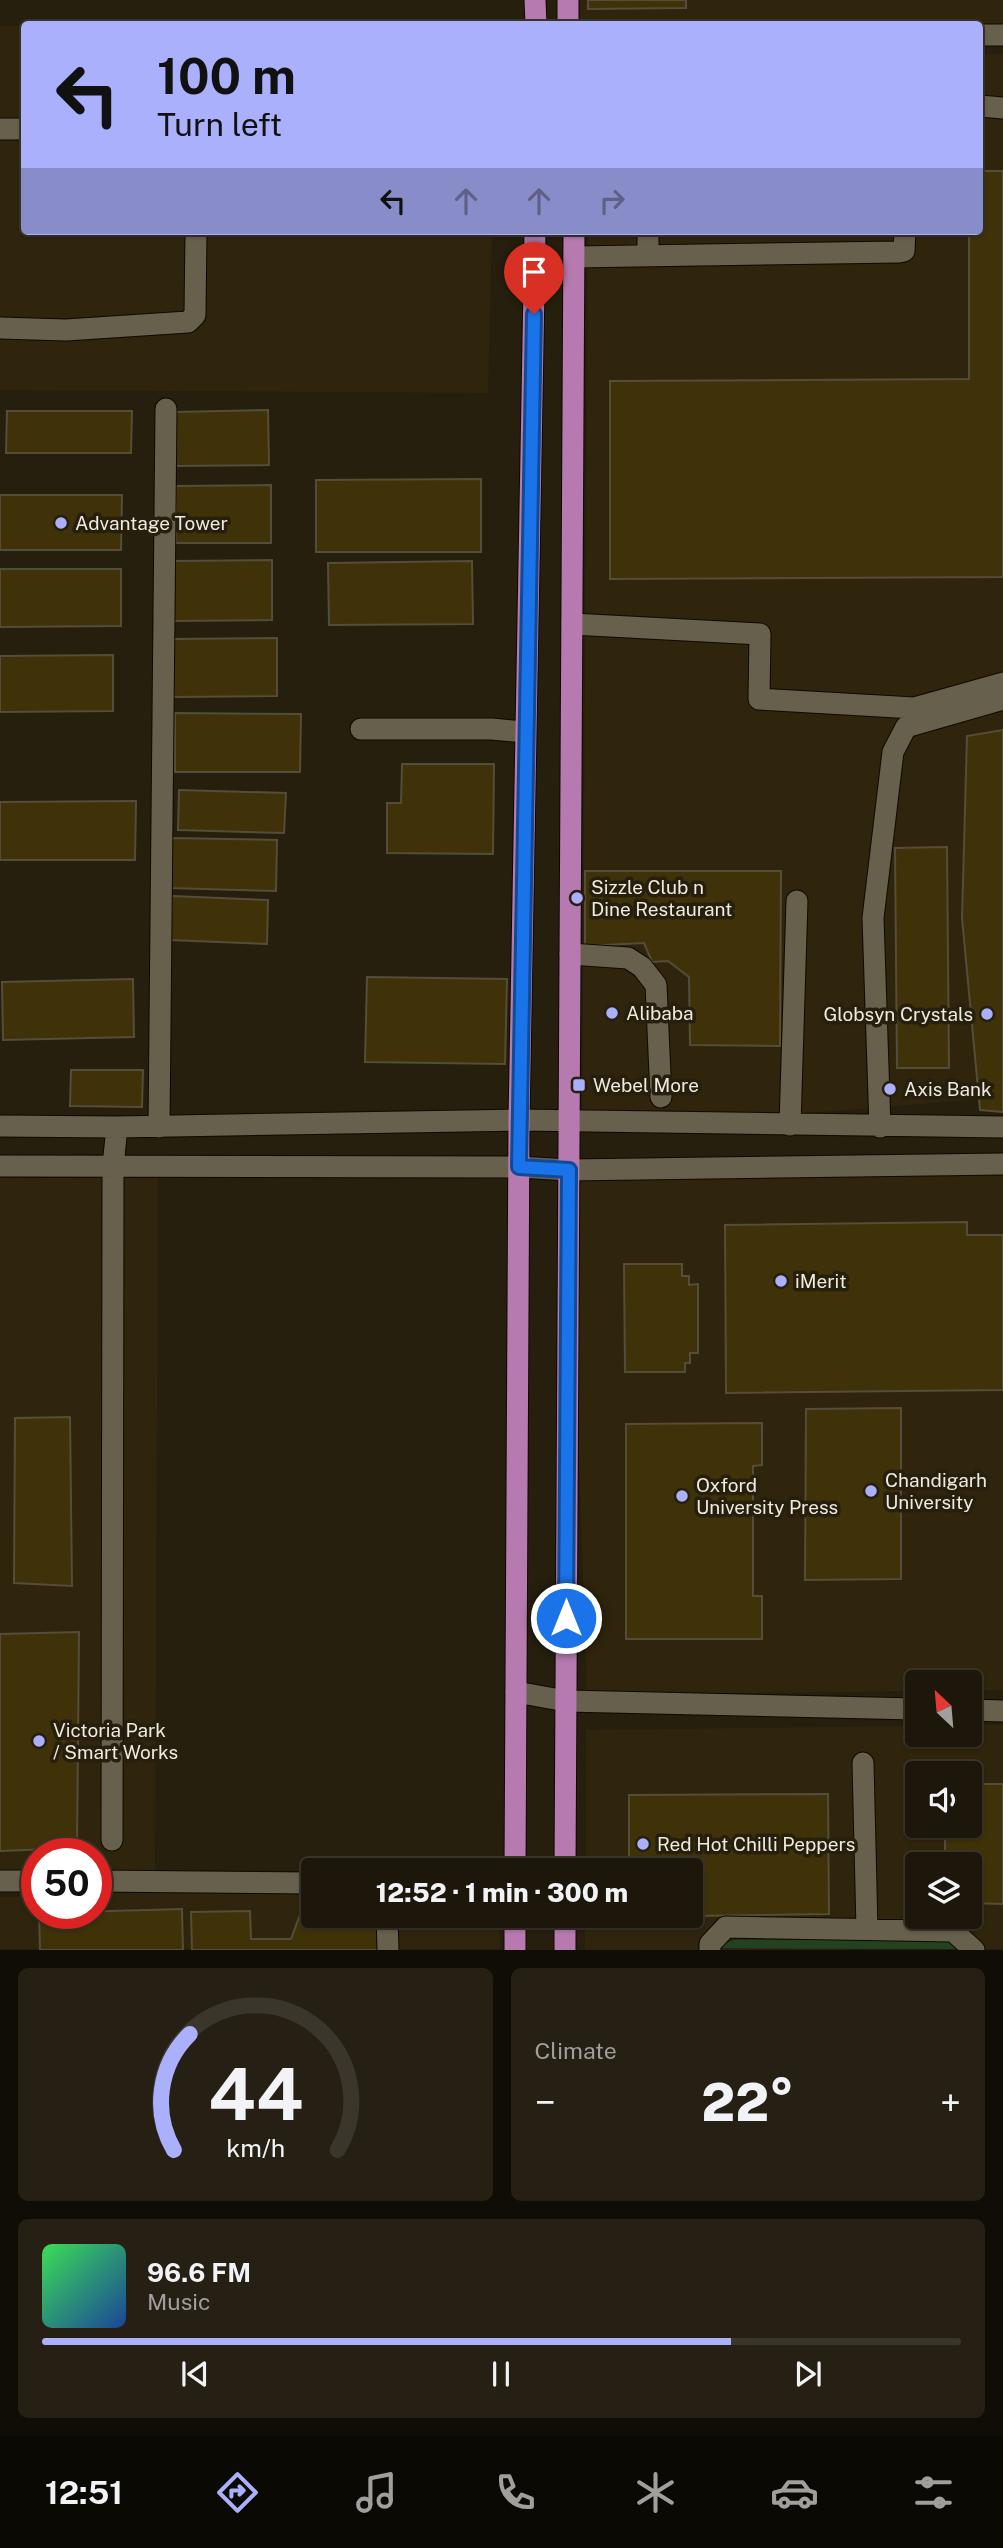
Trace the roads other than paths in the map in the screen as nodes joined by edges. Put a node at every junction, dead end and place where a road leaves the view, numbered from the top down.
1 (536, 0) edge
2 (568, 0) edge
3 (536, 21) edge
4 (568, 21) edge
5 (983, 35) edge
6 (1003, 35) edge
7 (983, 106) edge
8 (1003, 108) edge
9 (21, 129) edge
10 (0, 130) edge
11 (196, 235) edge
12 (536, 235) edge
13 (574, 235) edge
14 (649, 235) edge
15 (905, 235) edge
16 (648, 254) junction
17 (574, 257) junction
18 (0, 328) edge
19 (166, 409) dead end
20 (572, 624) junction
21 (1003, 684) edge
22 (1003, 699) edge
23 (361, 729) dead end
24 (524, 732) junction
25 (797, 901) dead end
26 (570, 954) junction
27 (661, 1097) dead end
28 (519, 1120) junction
29 (571, 1122) junction
30 (790, 1125) junction
31 (0, 1126) edge
32 (159, 1126) junction
33 (880, 1127) junction
34 (1003, 1127) edge
35 (117, 1128) junction
36 (1003, 1164) edge
37 (0, 1166) edge
38 (113, 1166) junction
39 (519, 1167) junction
40 (569, 1170) junction
41 (516, 1692) junction
42 (566, 1700) junction
43 (905, 1709) edge
44 (982, 1710) edge
45 (1003, 1711) edge
46 (863, 1763) dead end
47 (112, 1840) dead end
48 (515, 1858) edge
49 (565, 1858) edge
50 (0, 1881) edge
51 (21, 1881) edge
52 (112, 1881) edge
53 (301, 1883) edge
54 (387, 1928) edge
55 (515, 1928) edge
56 (565, 1928) edge
57 (867, 1929) junction
58 (388, 1950) edge
59 (515, 1950) edge
60 (565, 1950) edge
61 (710, 1950) edge
62 (974, 1950) edge

1 - 3 main road
2 - 4 main road
5 - 6 street
7 - 8 street
9 - 10 street
11 - 18 street
12 - 24 main road
13 - 17 main road
14 - 16 street
15 - 16 street
16 - 17 street
17 - 20 main road
19 - 32 street
20 - 21 street
20 - 26 main road
22 - 33 street
23 - 24 street
24 - 28 main road
25 - 30 street
26 - 27 street
26 - 29 main road
28 - 29 street
28 - 32 street
28 - 39 main road
29 - 30 street
29 - 40 main road
30 - 33 street
31 - 35 street
32 - 35 street
33 - 34 street
35 - 38 street
36 - 40 street
37 - 38 street
38 - 39 street
38 - 47 street
39 - 40 street
39 - 41 main road
40 - 42 main road
41 - 42 street
41 - 48 main road
42 - 43 street
42 - 49 main road
44 - 45 street
46 - 57 street
50 - 51 street
52 - 53 street
54 - 58 street
55 - 59 main road
56 - 60 main road
57 - 61 street
57 - 62 street

